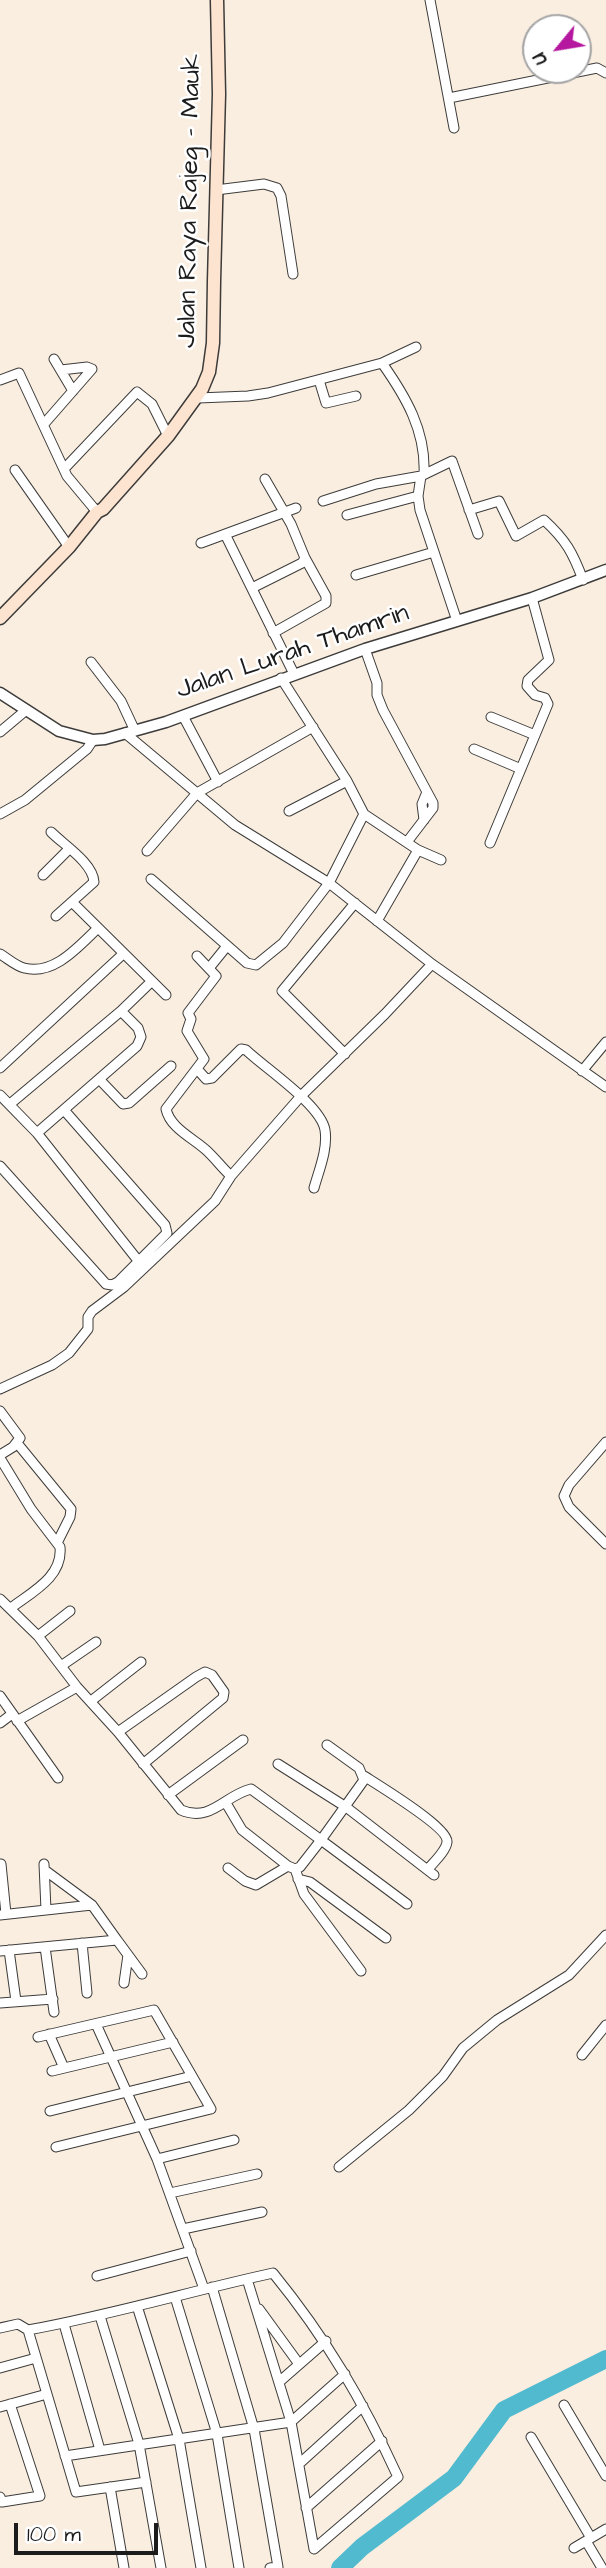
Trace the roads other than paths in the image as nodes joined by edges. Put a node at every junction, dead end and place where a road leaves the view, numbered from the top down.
1 (216, 0) edge
2 (430, 0) edge
3 (606, 73) edge
4 (449, 98) junction
5 (454, 128) dead end
6 (216, 190) junction
7 (293, 274) dead end
8 (416, 347) dead end
9 (54, 359) dead end
10 (382, 363) junction
11 (61, 370) junction
12 (0, 380) edge
13 (318, 380) junction
14 (74, 391) junction
15 (356, 396) dead end
16 (198, 398) junction
17 (44, 424) junction
18 (168, 436) junction
19 (64, 469) junction
20 (15, 470) dead end
21 (422, 475) junction
22 (265, 479) dead end
23 (418, 495) junction
24 (323, 501) dead end
25 (296, 508) dead end
26 (469, 510) junction
27 (97, 512) junction
28 (284, 512) junction
29 (347, 516) dead end
30 (225, 534) junction
31 (478, 534) dead end
32 (201, 543) dead end
33 (69, 547) junction
34 (434, 552) junction
35 (305, 558) junction
36 (606, 570) edge
37 (356, 575) dead end
38 (583, 580) junction
39 (252, 588) junction
40 (533, 598) junction
41 (0, 618) edge
42 (457, 621) junction
43 (273, 633) junction
44 (365, 649) junction
45 (91, 662) dead end
46 (294, 674) junction
47 (281, 678) junction
48 (0, 693) edge
49 (25, 711) junction
50 (183, 716) junction
51 (491, 717) dead end
52 (313, 727) junction
53 (0, 732) edge
54 (130, 732) junction
55 (535, 735) junction
56 (93, 740) junction
57 (474, 749) dead end
58 (521, 769) junction
59 (347, 781) junction
60 (218, 782) junction
61 (197, 793) junction
62 (289, 811) dead end
63 (0, 814) edge
64 (364, 814) junction
65 (51, 832) dead end
66 (407, 842) junction
67 (490, 843) dead end
68 (69, 849) junction
69 (418, 850) junction
70 (147, 851) dead end
71 (441, 860) dead end
72 (43, 875) dead end
73 (151, 879) dead end
74 (329, 883) junction
75 (72, 902) junction
76 (355, 904) junction
77 (57, 916) dead end
78 (377, 921) junction
79 (98, 928) junction
80 (227, 946) junction
81 (0, 954) edge
82 (123, 954) junction
83 (198, 956) dead end
84 (432, 964) junction
85 (210, 967) junction
86 (152, 981) junction
87 (166, 995) dead end
88 (121, 1011) junction
89 (606, 1042) edge
90 (345, 1054) junction
91 (170, 1066) dead end
92 (0, 1068) edge
93 (198, 1070) junction
94 (582, 1071) junction
95 (100, 1080) junction
96 (606, 1087) edge
97 (0, 1095) edge
98 (301, 1096) junction
99 (10, 1104) junction
100 (64, 1110) junction
101 (37, 1133) junction
102 (0, 1166) edge
103 (231, 1176) junction
104 (314, 1188) dead end
105 (141, 1264) junction
106 (0, 1389) edge
107 (0, 1410) edge
108 (606, 1442) edge
109 (17, 1443) junction
110 (0, 1456) edge
111 (58, 1541) junction
112 (606, 1544) edge
113 (0, 1599) edge
114 (11, 1608) junction
115 (70, 1611) dead end
116 (38, 1636) junction
117 (96, 1642) dead end
118 (141, 1661) dead end
119 (61, 1666) junction
120 (77, 1687) junction
121 (0, 1696) edge
122 (91, 1701) junction
123 (15, 1717) junction
124 (0, 1723) edge
125 (118, 1732) junction
126 (243, 1740) dead end
127 (327, 1745) dead end
128 (143, 1763) junction
129 (278, 1764) dead end
130 (364, 1776) junction
131 (58, 1778) dead end
132 (168, 1795) junction
133 (226, 1803) junction
134 (346, 1807) junction
135 (321, 1840) junction
136 (1, 1864) edge
137 (228, 1868) dead end
138 (291, 1868) junction
139 (298, 1879) junction
140 (407, 1903) dead end
141 (92, 1905) junction
142 (46, 1910) junction
143 (3, 1915) edge
144 (606, 1935) edge
145 (386, 1938) dead end
146 (117, 1940) junction
147 (82, 1943) junction
148 (45, 1947) junction
149 (5, 1951) edge
150 (128, 1955) junction
151 (361, 1971) dead end
152 (142, 1974) dead end
153 (124, 1983) dead end
154 (87, 1993) dead end
155 (53, 1998) junction
156 (16, 2001) junction
157 (0, 2003) edge
158 (54, 2012) dead end
159 (96, 2024) junction
160 (606, 2025) edge
161 (49, 2035) junction
162 (38, 2037) dead end
163 (173, 2042) junction
164 (582, 2055) dead end
165 (111, 2057) junction
166 (64, 2068) junction
167 (52, 2071) dead end
168 (192, 2076) junction
169 (127, 2092) junction
170 (50, 2111) dead end
171 (143, 2127) junction
172 (234, 2140) dead end
173 (56, 2147) dead end
174 (158, 2159) junction
175 (339, 2167) dead end
176 (257, 2174) dead end
177 (170, 2193) junction
178 (262, 2212) dead end
179 (183, 2229) junction
180 (191, 2251) junction
181 (96, 2276) dead end
182 (247, 2278) junction
183 (208, 2288) junction
184 (175, 2297) junction
185 (254, 2302) junction
186 (137, 2306) junction
187 (100, 2316) junction
188 (64, 2324) junction
189 (0, 2328) edge
190 (28, 2330) junction
191 (326, 2341) junction
192 (36, 2358) junction
193 (299, 2364) junction
194 (0, 2368) edge
195 (345, 2374) junction
196 (279, 2382) junction
197 (47, 2394) junction
198 (5, 2405) edge
199 (363, 2406) junction
200 (564, 2406) dead end
201 (291, 2421) junction
202 (254, 2429) junction
203 (217, 2434) junction
204 (531, 2437) dead end
205 (179, 2439) junction
206 (382, 2441) junction
207 (139, 2444) junction
208 (100, 2450) junction
209 (65, 2456) junction
210 (299, 2464) junction
211 (606, 2476) edge
212 (146, 2482) junction
213 (110, 2487) junction
214 (0, 2497) edge
215 (306, 2508) junction
216 (606, 2529) edge
217 (588, 2539) junction
218 (574, 2548) dead end
219 (124, 2568) edge
220 (161, 2568) edge
221 (201, 2568) edge
222 (239, 2568) edge
223 (270, 2568) edge
224 (602, 2568) edge

1 - 6 main road, Jalan Raya Rajeg - Mauk
2 - 4 street
3 - 4 street
4 - 5 street
6 - 7 street
6 - 16 main road, Jalan Raya Rajeg - Mauk
8 - 10 street
9 - 11 street
10 - 13 street
10 - 21 street
11 - 14 street
11 - 14 street
12 - 17 street
13 - 15 street
13 - 16 street
14 - 17 street
16 - 18 main road, Jalan Raya Rajeg - Mauk
17 - 19 street
18 - 19 street
18 - 27 main road, Jalan Raya Rajeg - Mauk
19 - 27 street
20 - 33 street
21 - 23 street
21 - 24 street
21 - 26 street
22 - 28 street
23 - 29 street
23 - 34 street
25 - 28 street
26 - 31 street
26 - 38 street
27 - 33 main road, Jalan Raya Rajeg - Mauk
28 - 30 street
28 - 35 street
30 - 32 street
30 - 39 street
33 - 41 main road, Jalan Raya Rajeg - Mauk
34 - 37 street
34 - 42 street
35 - 39 street
35 - 43 street
36 - 38 street, Jalan Lurah Thamrin
38 - 40 street, Jalan Lurah Thamrin
39 - 43 street
40 - 42 street, Jalan Lurah Thamrin
40 - 55 street
42 - 44 street, Jalan Lurah Thamrin
43 - 46 street
44 - 46 street, Jalan Lurah Thamrin
44 - 66 street
45 - 54 street
46 - 47 street, Jalan Lurah Thamrin
47 - 50 street, Jalan Lurah Thamrin
47 - 52 street
48 - 49 street, Jalan Lurah Thamrin
49 - 53 street
49 - 56 street, Jalan Lurah Thamrin
50 - 54 street, Jalan Lurah Thamrin
50 - 60 street
51 - 55 street
52 - 59 street
52 - 60 street
54 - 56 street, Jalan Lurah Thamrin
54 - 61 street
55 - 58 street
56 - 63 street
57 - 58 street
58 - 67 street
59 - 62 street
59 - 64 street
60 - 61 street
61 - 70 street
61 - 74 street
64 - 66 street
64 - 74 street
65 - 68 street
66 - 69 street
68 - 72 street
68 - 75 street
69 - 71 street
69 - 78 street
73 - 80 street
74 - 76 street
74 - 80 street
75 - 77 street
75 - 79 street
76 - 78 street
76 - 90 street
78 - 84 street
79 - 81 street
79 - 82 street
80 - 85 street
82 - 86 street
82 - 92 street
83 - 85 street
84 - 90 street
84 - 94 street
85 - 93 street
86 - 87 street
86 - 88 street
88 - 95 street
88 - 99 street
89 - 94 street
90 - 98 street
91 - 95 street
93 - 98 street
93 - 103 street
94 - 96 street
95 - 100 street
97 - 99 street
98 - 103 street
98 - 104 street
99 - 101 street
100 - 101 street
100 - 105 street
101 - 105 street
102 - 105 street
103 - 105 street
105 - 106 street
107 - 109 street
108 - 112 street
109 - 110 street
109 - 111 street
110 - 111 street
111 - 114 street
113 - 114 street
114 - 116 street
115 - 116 street
116 - 119 street
117 - 119 street
118 - 122 street
119 - 120 street
120 - 122 street
120 - 123 street
121 - 123 street
122 - 125 street
123 - 124 street
123 - 131 street
125 - 128 street
125 - 128 street
126 - 132 street
127 - 130 street
128 - 132 street
129 - 134 street
130 - 134 street
130 - 134 street
132 - 133 street
133 - 135 street
133 - 138 street
134 - 135 street
135 - 138 street
135 - 140 street
136 - 143 street
137 - 138 street
138 - 139 street
139 - 145 street
139 - 151 street
141 - 142 street
141 - 142 street
141 - 146 street
142 - 143 street
144 - 175 street
146 - 147 street
146 - 150 street
147 - 148 street
147 - 154 street
148 - 149 street
148 - 155 street
149 - 156 street
150 - 152 street
150 - 153 street
155 - 156 street
155 - 158 street
156 - 157 street
159 - 161 street
159 - 163 street
159 - 165 street
160 - 164 street
161 - 162 street
161 - 166 street
163 - 165 street
163 - 168 street
165 - 166 street
165 - 169 street
166 - 167 street
168 - 169 street
168 - 171 street
169 - 170 street
169 - 171 street
171 - 173 street
171 - 174 street
172 - 174 street
174 - 177 street
176 - 177 street
177 - 179 street
178 - 179 street
179 - 180 street
180 - 181 street
180 - 183 street
182 - 183 street
182 - 185 street
182 - 191 street
183 - 184 street
183 - 202 street
184 - 186 street
184 - 203 street
185 - 193 street
185 - 196 street
186 - 187 street
186 - 205 street
187 - 188 street
187 - 207 street
188 - 190 street
188 - 208 street
189 - 190 street
190 - 192 street
191 - 193 street
191 - 195 street
192 - 194 street
192 - 197 street
193 - 196 street
195 - 199 street
195 - 201 street
196 - 201 street
197 - 198 street
197 - 209 street
198 - 214 street
199 - 206 street
199 - 210 street
200 - 211 street
201 - 202 street
201 - 210 street
202 - 203 street
202 - 223 street
203 - 205 street
203 - 222 street
204 - 217 street
205 - 207 street
205 - 221 street
206 - 215 street
206 - 215 street
207 - 208 street
207 - 212 street
208 - 209 street
209 - 213 street
210 - 215 street
212 - 213 street
212 - 220 street
213 - 219 street
216 - 217 street
217 - 218 street
217 - 224 street

